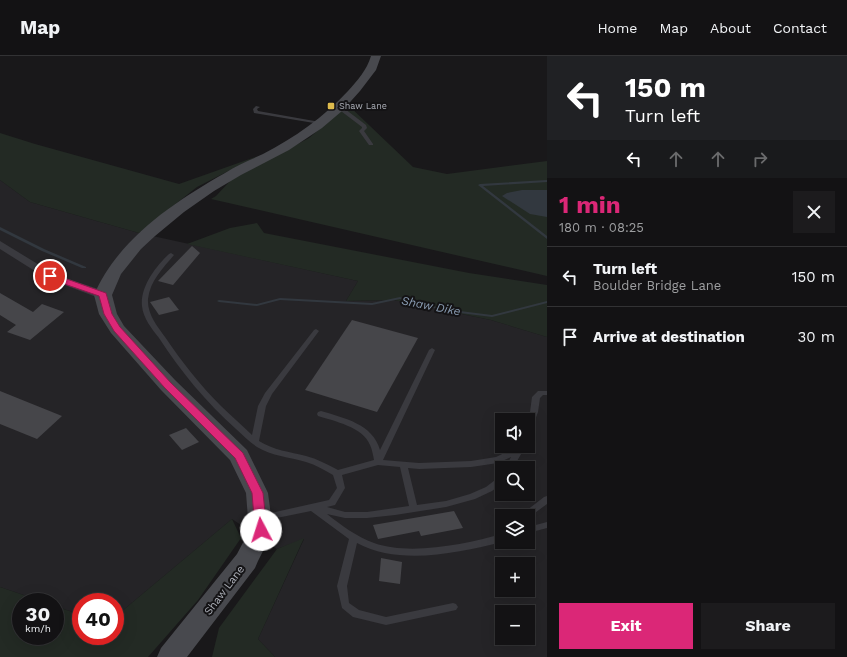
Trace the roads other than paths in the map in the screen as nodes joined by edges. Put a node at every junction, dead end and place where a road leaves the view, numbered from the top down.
1 (376, 56) edge
2 (258, 107) dead end
3 (339, 107) junction
4 (320, 123) junction
5 (371, 144) dead end
6 (0, 244) edge
7 (170, 255) dead end
8 (103, 295) junction
9 (316, 331) dead end
10 (432, 350) dead end
11 (547, 393) edge
12 (534, 413) edge
13 (321, 414) dead end
14 (255, 441) junction
15 (511, 453) edge
16 (378, 462) junction
17 (404, 464) junction
18 (337, 473) junction
19 (495, 484) edge
20 (547, 499) edge
21 (312, 508) junction
22 (414, 509) junction
23 (534, 509) edge
24 (260, 519) junction
25 (547, 525) edge
26 (535, 528) edge
27 (354, 538) junction
28 (495, 540) edge
29 (453, 607) dead end
30 (171, 657) edge

1 - 3 street
2 - 4 lane
3 - 4 street
3 - 5 lane
4 - 8 street
6 - 8 street
7 - 14 lane
8 - 24 street, Shaw Lane
9 - 14 lane
10 - 16 lane
11 - 12 lane
13 - 16 lane
14 - 18 lane
15 - 17 lane
16 - 17 lane
16 - 18 lane
17 - 22 lane
18 - 21 lane
19 - 22 lane
20 - 23 lane
21 - 22 lane
21 - 24 lane
21 - 27 lane
24 - 30 street, Shaw Lane
25 - 26 lane
27 - 28 lane
27 - 29 lane

